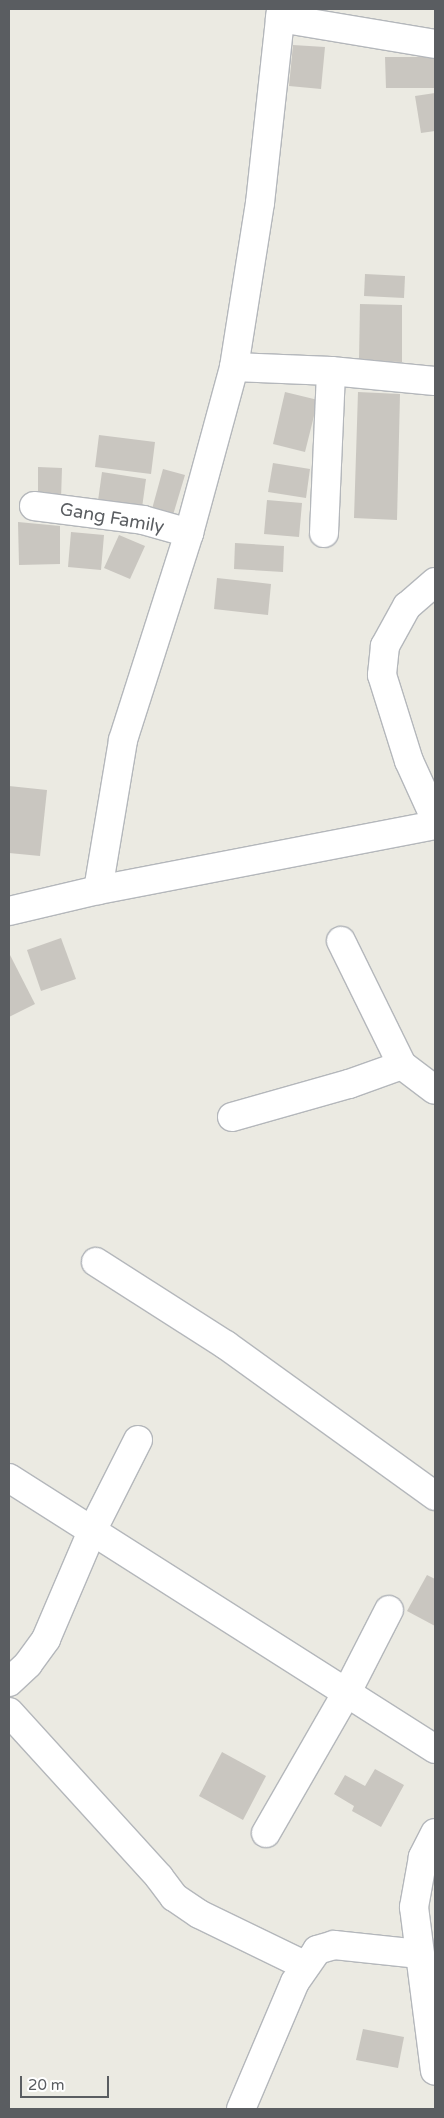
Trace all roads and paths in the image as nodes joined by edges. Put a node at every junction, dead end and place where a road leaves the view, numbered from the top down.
1 (281, 14) edge
2 (435, 44) edge
3 (234, 367) junction
4 (330, 371) junction
5 (435, 381) edge
6 (34, 506) dead end
7 (189, 533) junction
8 (324, 533) dead end
9 (435, 582) edge
10 (435, 818) edge
11 (435, 825) edge
12 (98, 890) junction
13 (9, 911) edge
14 (341, 941) dead end
15 (402, 1065) junction
16 (435, 1090) edge
17 (232, 1118) dead end
18 (96, 1262) dead end
19 (138, 1440) dead end
20 (9, 1478) edge
21 (435, 1496) edge
22 (92, 1531) junction
23 (389, 1610) dead end
24 (9, 1682) edge
25 (347, 1692) junction
26 (9, 1712) edge
27 (435, 1749) edge
28 (266, 1833) dead end
29 (435, 1834) edge
30 (420, 1954) junction
31 (304, 1965) junction
32 (435, 2071) edge
33 (241, 2109) edge

1 - 2 street
1 - 3 street
3 - 4 street
3 - 7 street
4 - 5 street
4 - 8 street
6 - 7 street, Gang Family
7 - 12 street
9 - 10 street
11 - 12 street
12 - 13 street
14 - 15 street
15 - 16 street
15 - 17 street
18 - 21 street
19 - 22 street
20 - 22 street
22 - 24 street
22 - 25 street
23 - 25 street
25 - 27 street
25 - 28 street
26 - 31 street
29 - 30 street
30 - 31 street
30 - 32 street
31 - 33 street

